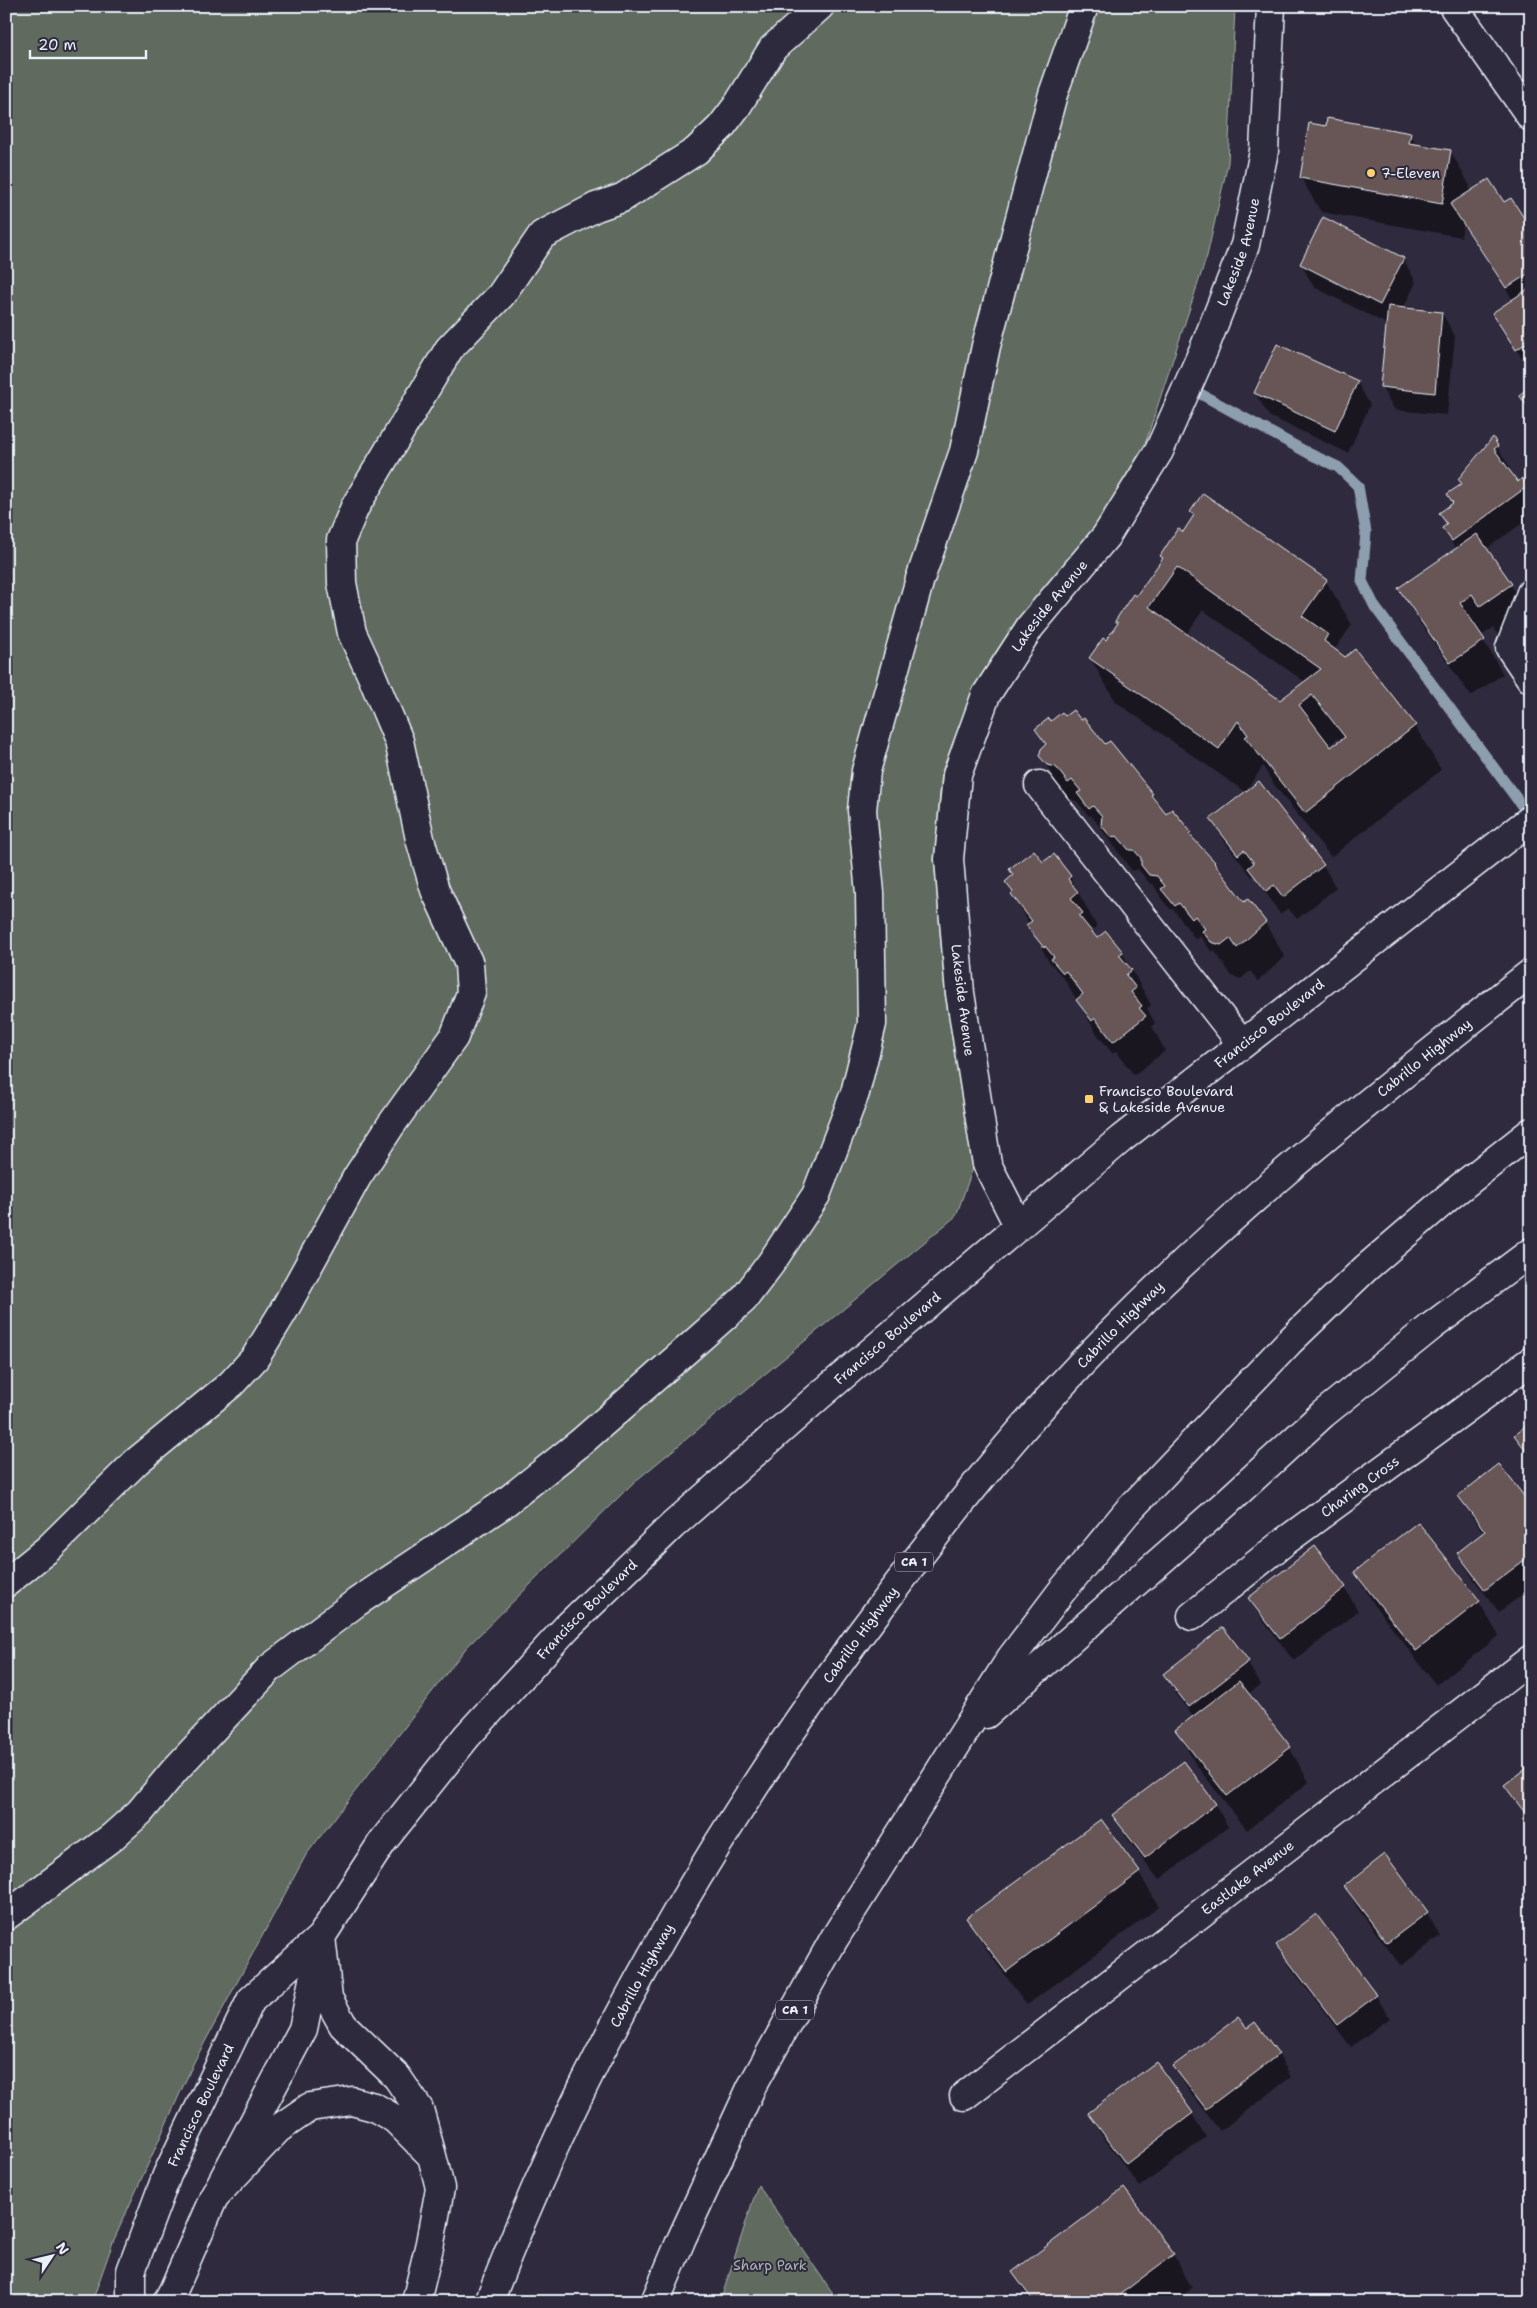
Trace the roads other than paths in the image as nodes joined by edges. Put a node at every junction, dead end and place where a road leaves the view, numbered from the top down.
1 (820, 6) edge
2 (1084, 6) edge
3 (1271, 6) edge
4 (1453, 6) edge
5 (1531, 117) edge
6 (1531, 593) edge
7 (1531, 680) edge
8 (1039, 785) dead end
9 (1531, 819) edge
10 (1531, 973) edge
11 (1242, 1044) junction
12 (1531, 1132) edge
13 (1018, 1225) junction
14 (1531, 1252) edge
15 (1531, 1361) edge
16 (6, 1582) edge
17 (1192, 1616) dead end
18 (1531, 1658) edge
19 (964, 1733) junction
20 (6, 1916) edge
21 (321, 1937) junction
22 (964, 2096) dead end
23 (432, 2156) junction
24 (214, 2198) junction
25 (131, 2302) edge
26 (166, 2302) edge
27 (416, 2302) edge
28 (490, 2302) edge
29 (655, 2302) edge

1 - 16 main road
2 - 20 main road
3 - 13 main road, Lakeside Avenue
4 - 5 main road
6 - 7 main road
8 - 11 main road
9 - 11 main road, Francisco Boulevard
10 - 28 main road, Cabrillo Highway / CA 1
11 - 13 main road, Francisco Boulevard
12 - 19 main road, CA 1
13 - 21 main road, Francisco Boulevard
14 - 19 main road
15 - 17 main road, Charing Cross
18 - 22 main road, Eastlake Avenue
19 - 29 main road, CA 1
21 - 23 main road
21 - 24 main road, Francisco Boulevard
21 - 25 main road, Francisco Boulevard
23 - 24 main road
23 - 27 main road
24 - 26 main road, Francisco Boulevard

